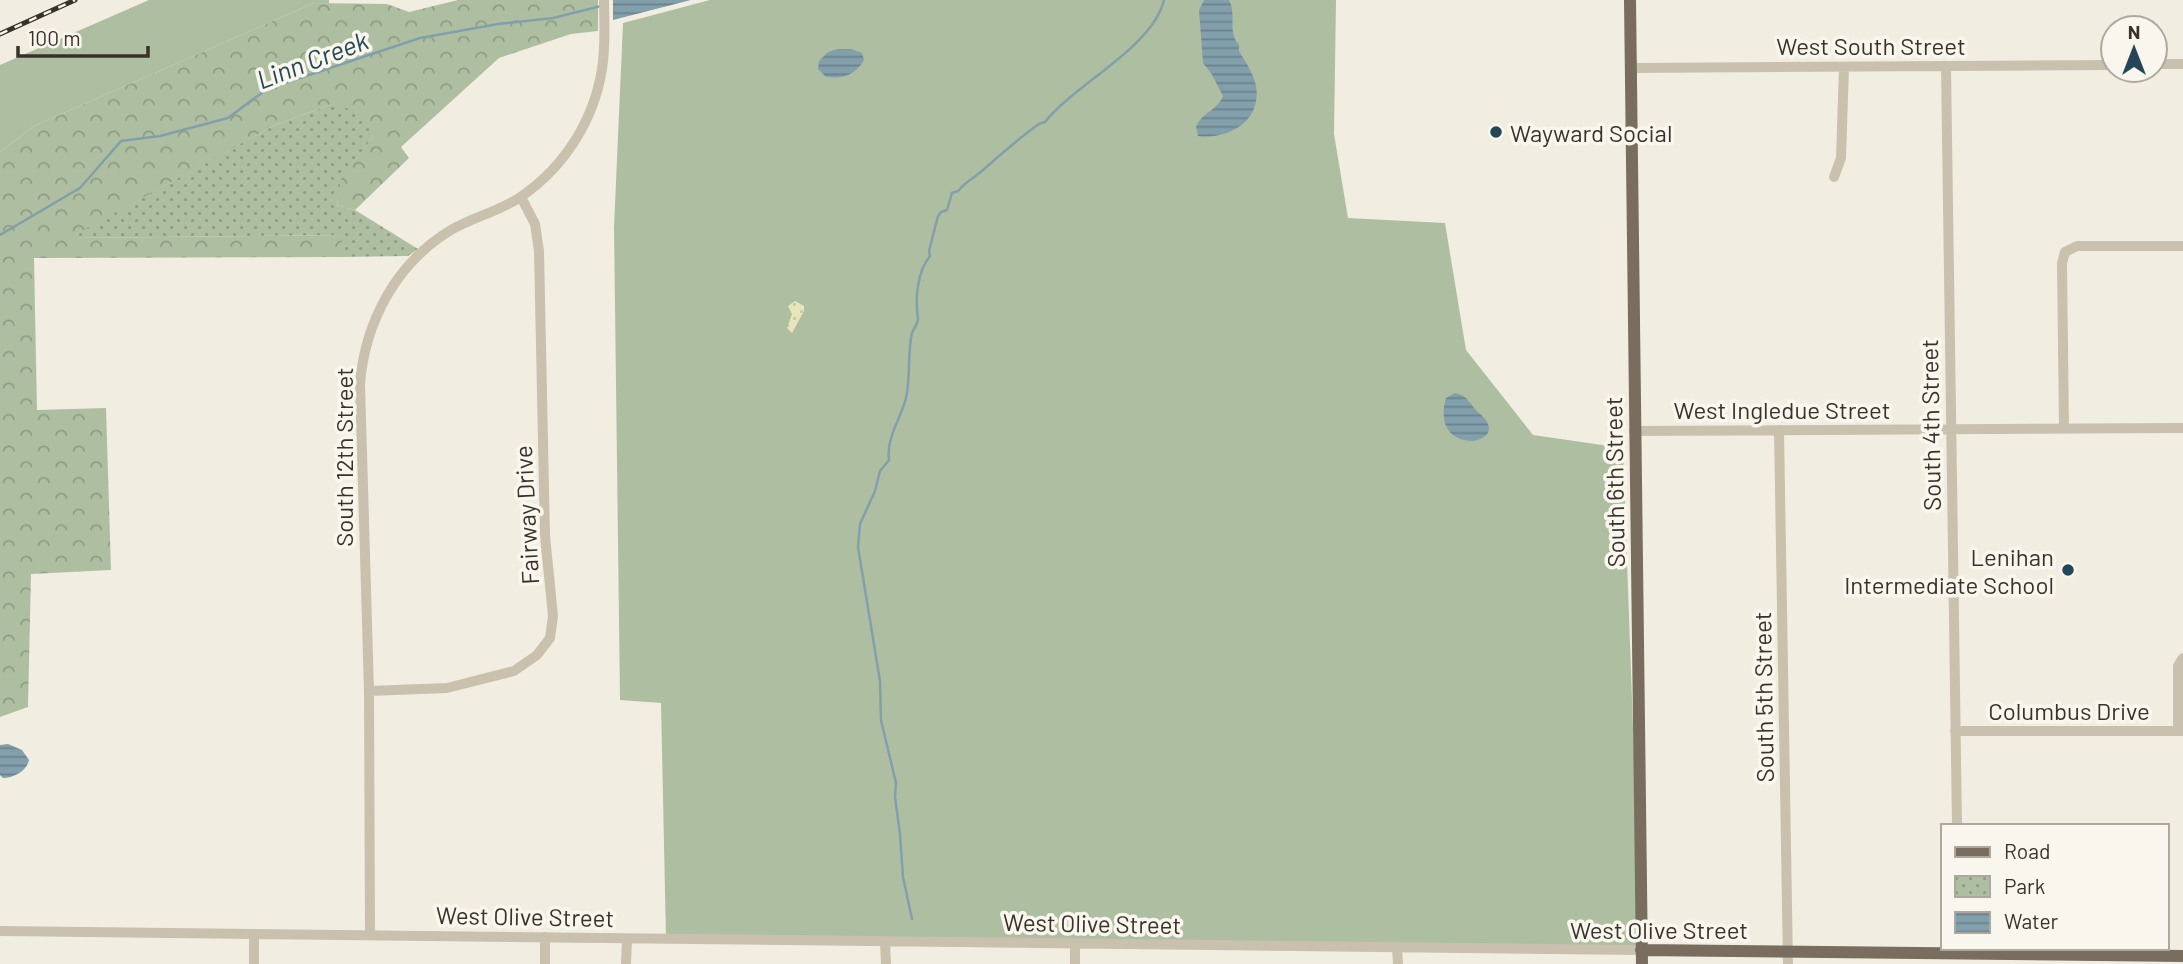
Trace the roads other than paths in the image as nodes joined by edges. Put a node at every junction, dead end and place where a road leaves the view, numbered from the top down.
1 (604, 0) edge
2 (1630, 0) edge
3 (2099, 65) edge
4 (1844, 66) junction
5 (1946, 66) junction
6 (1630, 68) junction
7 (1834, 177) dead end
8 (521, 197) junction
9 (2183, 246) edge
10 (1951, 428) junction
11 (2183, 428) edge
12 (2064, 429) junction
13 (1779, 430) junction
14 (1634, 431) junction
15 (2183, 658) edge
16 (369, 691) junction
17 (1955, 731) junction
18 (2180, 731) edge
19 (1957, 824) edge
20 (0, 932) edge
21 (370, 935) junction
22 (254, 936) junction
23 (545, 937) junction
24 (627, 939) junction
25 (885, 941) junction
26 (1075, 944) junction
27 (1397, 948) junction
28 (1642, 950) junction
29 (1958, 951) edge
30 (2183, 956) edge
31 (1788, 958) edge
32 (1937, 958) edge
33 (2079, 960) edge
34 (254, 964) edge
35 (545, 964) edge
36 (626, 964) edge
37 (886, 964) edge
38 (1075, 964) edge
39 (1398, 964) edge
40 (1642, 964) edge

1 - 8 street, South 12th Street
2 - 6 main road, South 6th Street
3 - 5 street, West South Street
4 - 5 street, West South Street
4 - 6 street, West South Street
4 - 7 street
5 - 10 street, South 4th Street
6 - 14 main road, South 6th Street
8 - 16 street, South 12th Street
8 - 16 street, Fairway Drive
9 - 12 street
10 - 12 street, West Ingledue Street
10 - 13 street, West Ingledue Street
10 - 17 street, South 4th Street
11 - 12 street, West Ingledue Street
13 - 14 street, West Ingledue Street
13 - 31 street, South 5th Street
14 - 28 main road, South 6th Street
15 - 18 street
16 - 21 street, South 12th Street
17 - 18 street, Columbus Drive
17 - 19 street, South 4th Street
20 - 22 street, West Olive Street
21 - 22 street, West Olive Street
21 - 23 street, West Olive Street
22 - 34 street
23 - 24 street, West Olive Street
23 - 35 street
24 - 25 street, West Olive Street
24 - 36 street
25 - 26 street, West Olive Street
25 - 37 street
26 - 27 street, West Olive Street
26 - 38 street
27 - 28 street, West Olive Street
27 - 39 street
28 - 31 main road, West Olive Street
28 - 40 main road, South 6th Street
29 - 32 main road, West Olive Street
29 - 33 main road, West Olive Street
30 - 33 main road, West Olive Street
31 - 32 main road, West Olive Street

